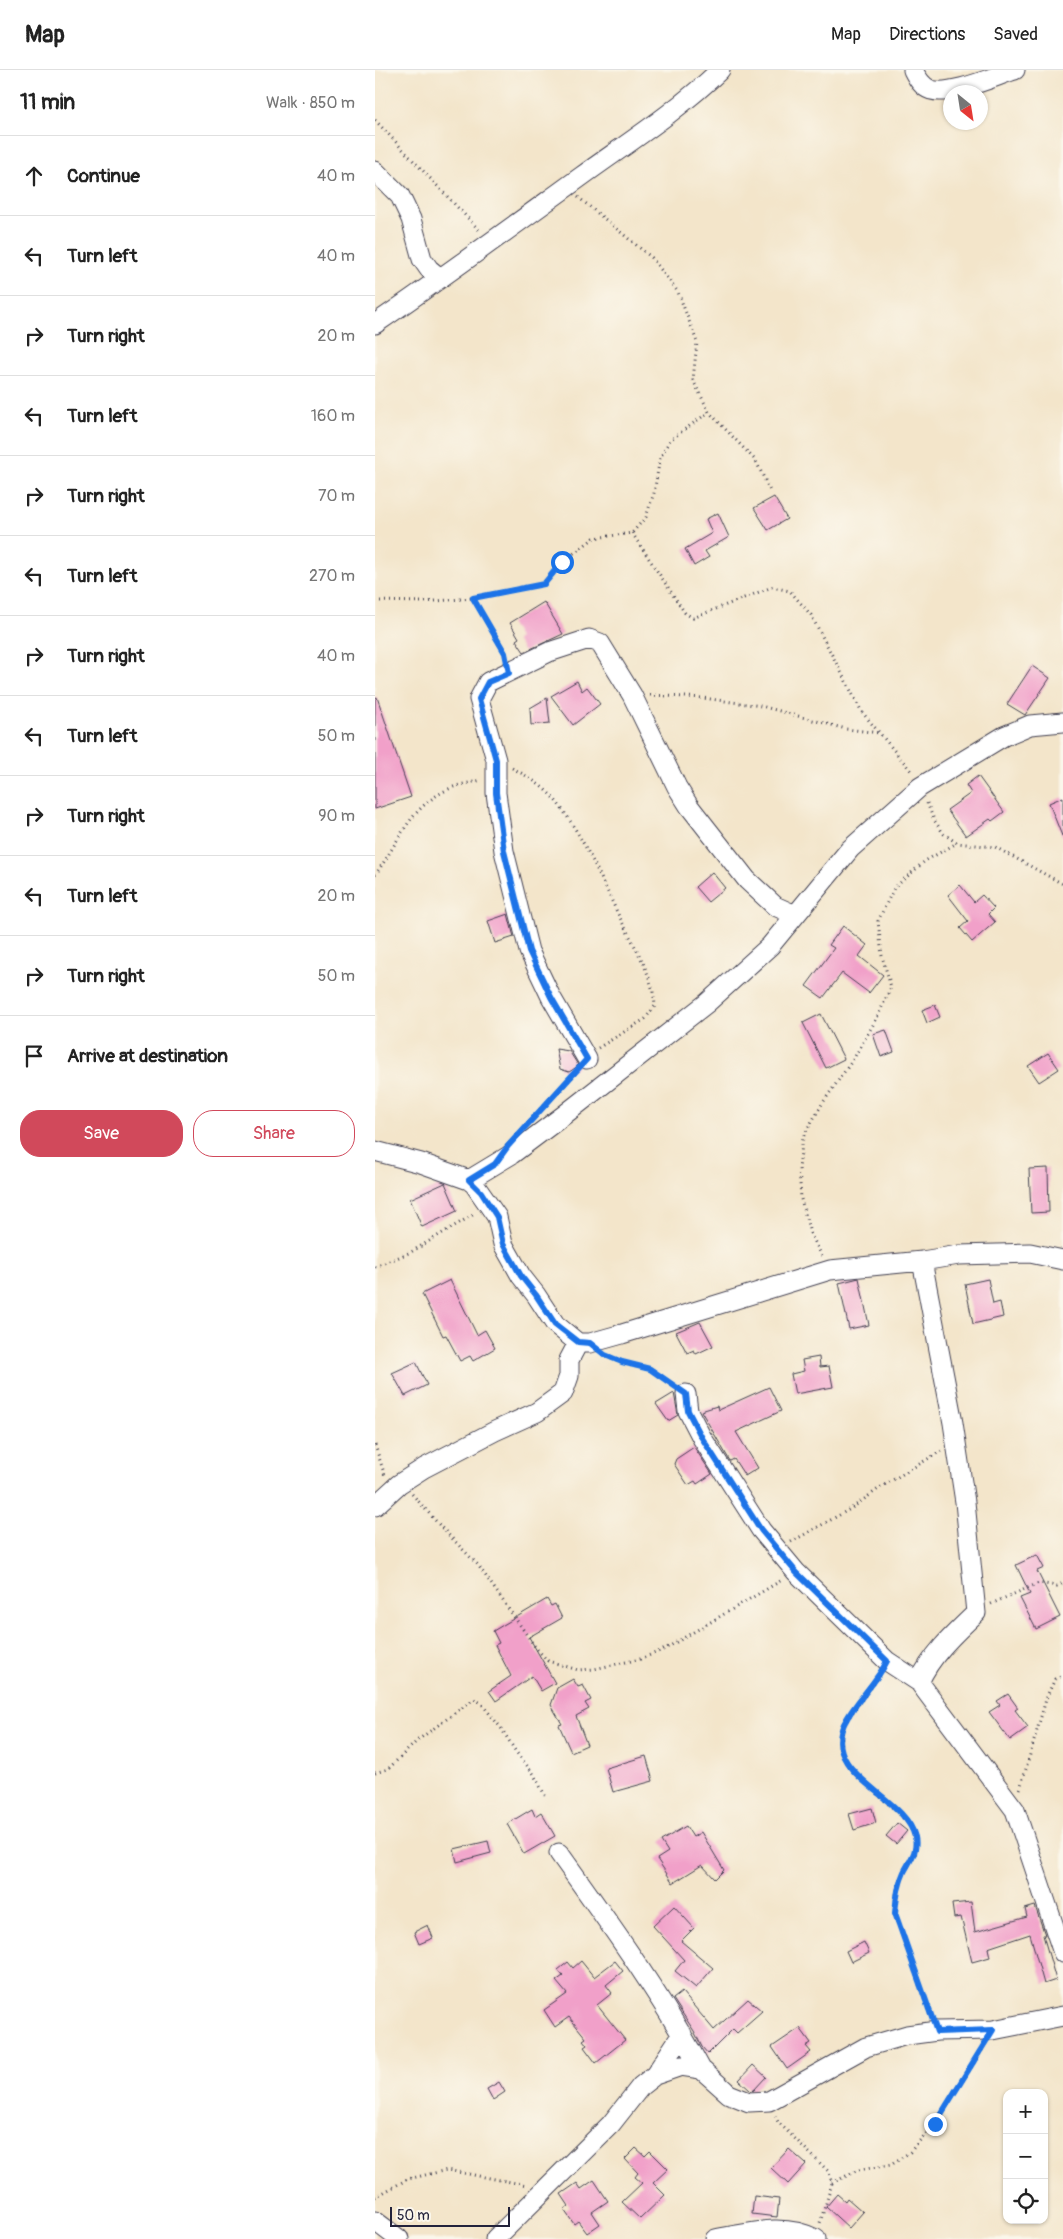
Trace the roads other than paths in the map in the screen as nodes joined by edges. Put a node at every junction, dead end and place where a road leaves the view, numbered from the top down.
1 (720, 70) edge
2 (913, 70) edge
3 (1015, 70) edge
4 (375, 171) edge
5 (440, 278) junction
6 (375, 324) edge
7 (1063, 722) edge
8 (795, 915) junction
9 (587, 1059) road end
10 (375, 1151) edge
11 (469, 1180) junction
12 (1063, 1260) edge
13 (922, 1261) junction
14 (584, 1343) junction
15 (686, 1394) road end
16 (375, 1506) edge
17 (919, 1682) junction
18 (559, 1853) dead end
19 (1063, 1953) edge
20 (1063, 2016) edge
21 (682, 2034) junction
22 (701, 2069) junction
23 (655, 2074) junction
24 (375, 2221) edge
25 (818, 2235) edge
26 (399, 2239) edge
27 (495, 2239) edge
28 (715, 2239) edge

1 - 5 street
2 - 3 street
4 - 5 street
5 - 6 street
7 - 8 street
8 - 9 street
8 - 11 street
10 - 11 street
11 - 14 street
12 - 13 street
13 - 14 street
13 - 17 street
14 - 16 street
15 - 17 street
17 - 19 street
18 - 21 street
20 - 22 street
21 - 22 street
21 - 23 street
22 - 23 street
23 - 27 street
24 - 26 street
25 - 28 street

